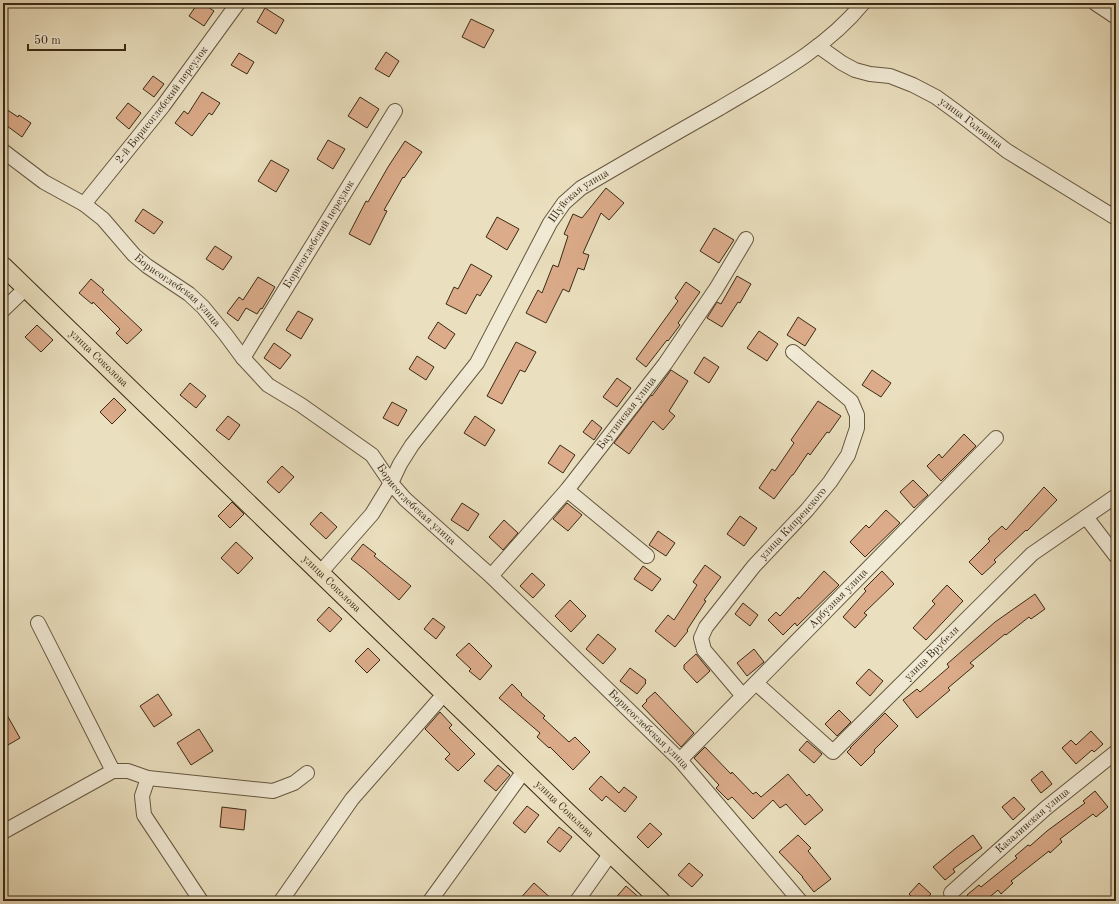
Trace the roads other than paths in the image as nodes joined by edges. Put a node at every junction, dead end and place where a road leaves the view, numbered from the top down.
1 (238, 3) edge
2 (863, 3) edge
3 (1095, 3) edge
4 (1116, 16) edge
5 (818, 46) junction
6 (395, 111) dead end
7 (3, 151) edge
8 (84, 204) junction
9 (1116, 218) edge
10 (746, 238) dead end
11 (3, 266) edge
12 (26, 288) junction
13 (3, 310) edge
14 (793, 352) dead end
15 (243, 358) junction
16 (996, 438) dead end
17 (391, 483) junction
18 (567, 490) junction
19 (1116, 496) edge
20 (1086, 517) junction
21 (647, 556) dead end
22 (1116, 556) edge
23 (320, 573) junction
24 (491, 576) junction
25 (38, 623) dead end
26 (756, 683) junction
27 (444, 694) junction
28 (743, 696) junction
29 (1116, 752) edge
30 (680, 760) junction
31 (524, 770) junction
32 (113, 771) junction
33 (307, 773) dead end
34 (148, 778) junction
35 (3, 832) edge
36 (611, 853) junction
37 (951, 893) dead end
38 (798, 900) edge
39 (201, 901) edge
40 (281, 901) edge
41 (430, 901) edge
42 (577, 901) edge
43 (661, 901) edge

1 - 8 street, 2-й Борисоглебский переулок
2 - 5 street, Шуйская улица
3 - 4 street
5 - 9 street, улица Головина
5 - 17 street, Шуйская улица
6 - 15 street, Борисоглебский переулок
7 - 8 street, Борисоглебская улица
8 - 15 street, Борисоглебская улица
10 - 18 street, Баутинская улица
11 - 12 main road, улица Соколова
12 - 13 street
12 - 23 main road, улица Соколова
14 - 28 street, улица Кипренского
15 - 17 street, Борисоглебская улица
16 - 26 street, Арбузная улица
17 - 23 street, Шуйская улица
17 - 24 street, Борисоглебская улица
18 - 21 street
18 - 24 street, Баутинская улица
19 - 20 street, улица Врубеля
20 - 22 street
20 - 26 street, улица Врубеля
23 - 27 main road, улица Соколова
24 - 30 street, Борисоглебская улица
25 - 32 street
26 - 28 street, Арбузная улица
27 - 31 main road, улица Соколова
27 - 40 street
28 - 30 street, Арбузная улица
29 - 37 street, Казалинская улица
30 - 38 street, Борисоглебская улица
31 - 36 main road, улица Соколова
31 - 41 street
32 - 34 street
32 - 35 street
33 - 34 street
34 - 39 street
36 - 42 street
36 - 43 main road, улица Соколова

